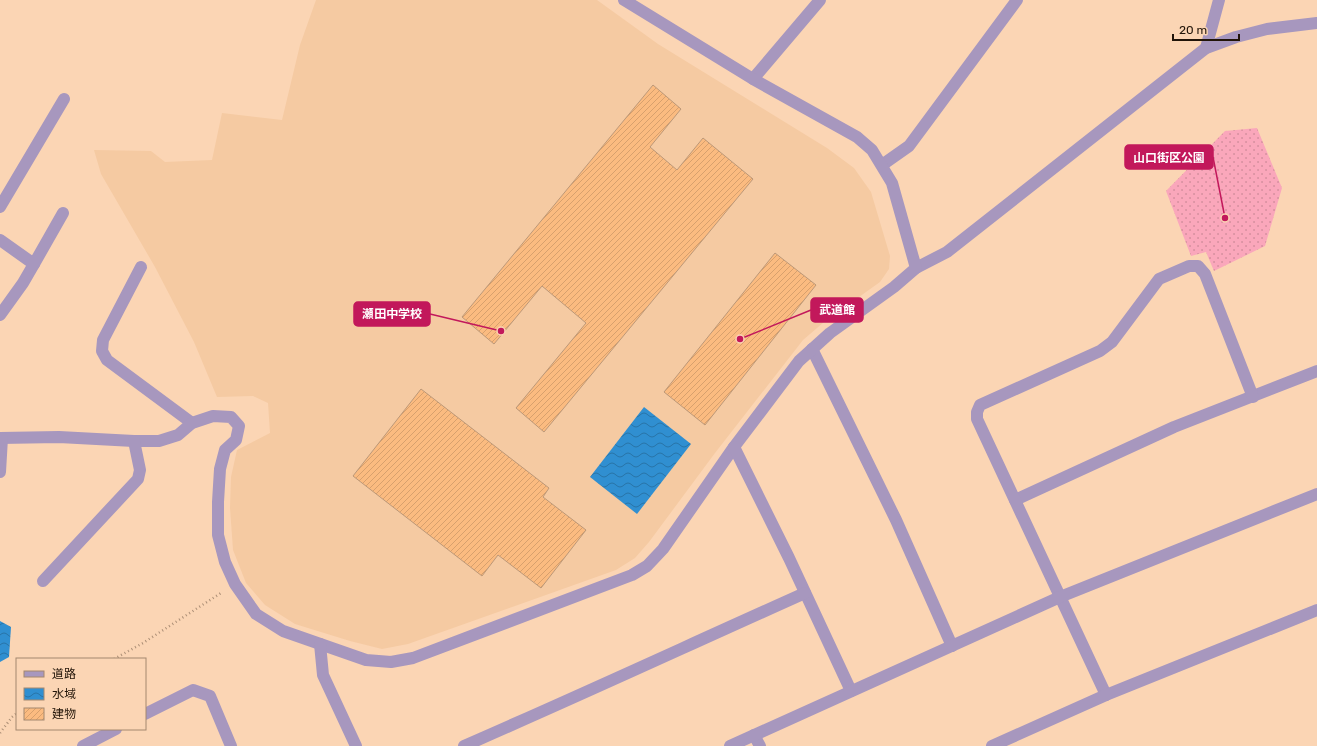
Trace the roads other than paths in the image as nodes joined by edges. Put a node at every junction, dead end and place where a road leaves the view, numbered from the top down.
1 (624, 0) edge
2 (820, 0) edge
3 (1017, 0) edge
4 (1219, 0) edge
5 (1317, 23) edge
6 (1206, 48) junction
7 (753, 79) junction
8 (64, 99) dead end
9 (882, 165) junction
10 (0, 207) edge
11 (63, 213) dead end
12 (0, 240) edge
13 (34, 264) junction
14 (140, 267) dead end
15 (916, 268) junction
16 (0, 315) edge
17 (812, 349) junction
18 (1317, 371) edge
19 (1253, 397) junction
20 (192, 423) junction
21 (1, 438) edge
22 (134, 441) junction
23 (734, 447) junction
24 (0, 472) edge
25 (1317, 494) edge
26 (1015, 500) junction
27 (43, 581) dead end
28 (805, 593) junction
29 (1060, 597) junction
30 (1317, 610) edge
31 (320, 644) junction
32 (952, 646) junction
33 (851, 691) junction
34 (1106, 694) junction
35 (146, 713) edge
36 (114, 730) edge
37 (754, 735) junction
38 (83, 746) edge
39 (231, 746) edge
40 (356, 746) edge
41 (464, 746) edge
42 (730, 746) edge
43 (760, 746) edge
44 (992, 746) edge

1 - 7 street
2 - 7 street
3 - 9 street
4 - 6 street
5 - 6 street
6 - 15 street
7 - 9 street
8 - 10 street
9 - 15 street
11 - 13 street
12 - 13 street
13 - 16 street
14 - 20 street
15 - 17 street
17 - 23 street
17 - 32 street
18 - 19 street
19 - 26 street
19 - 26 street
20 - 22 street
20 - 31 street
21 - 22 street
21 - 24 street
22 - 27 street
23 - 28 street
23 - 31 street
25 - 29 street
26 - 29 street
28 - 33 street
28 - 41 street
29 - 32 street
29 - 34 street
30 - 34 street
31 - 40 street
32 - 33 street
33 - 37 street
34 - 44 street
35 - 39 street
36 - 38 street
37 - 42 street
37 - 43 street

